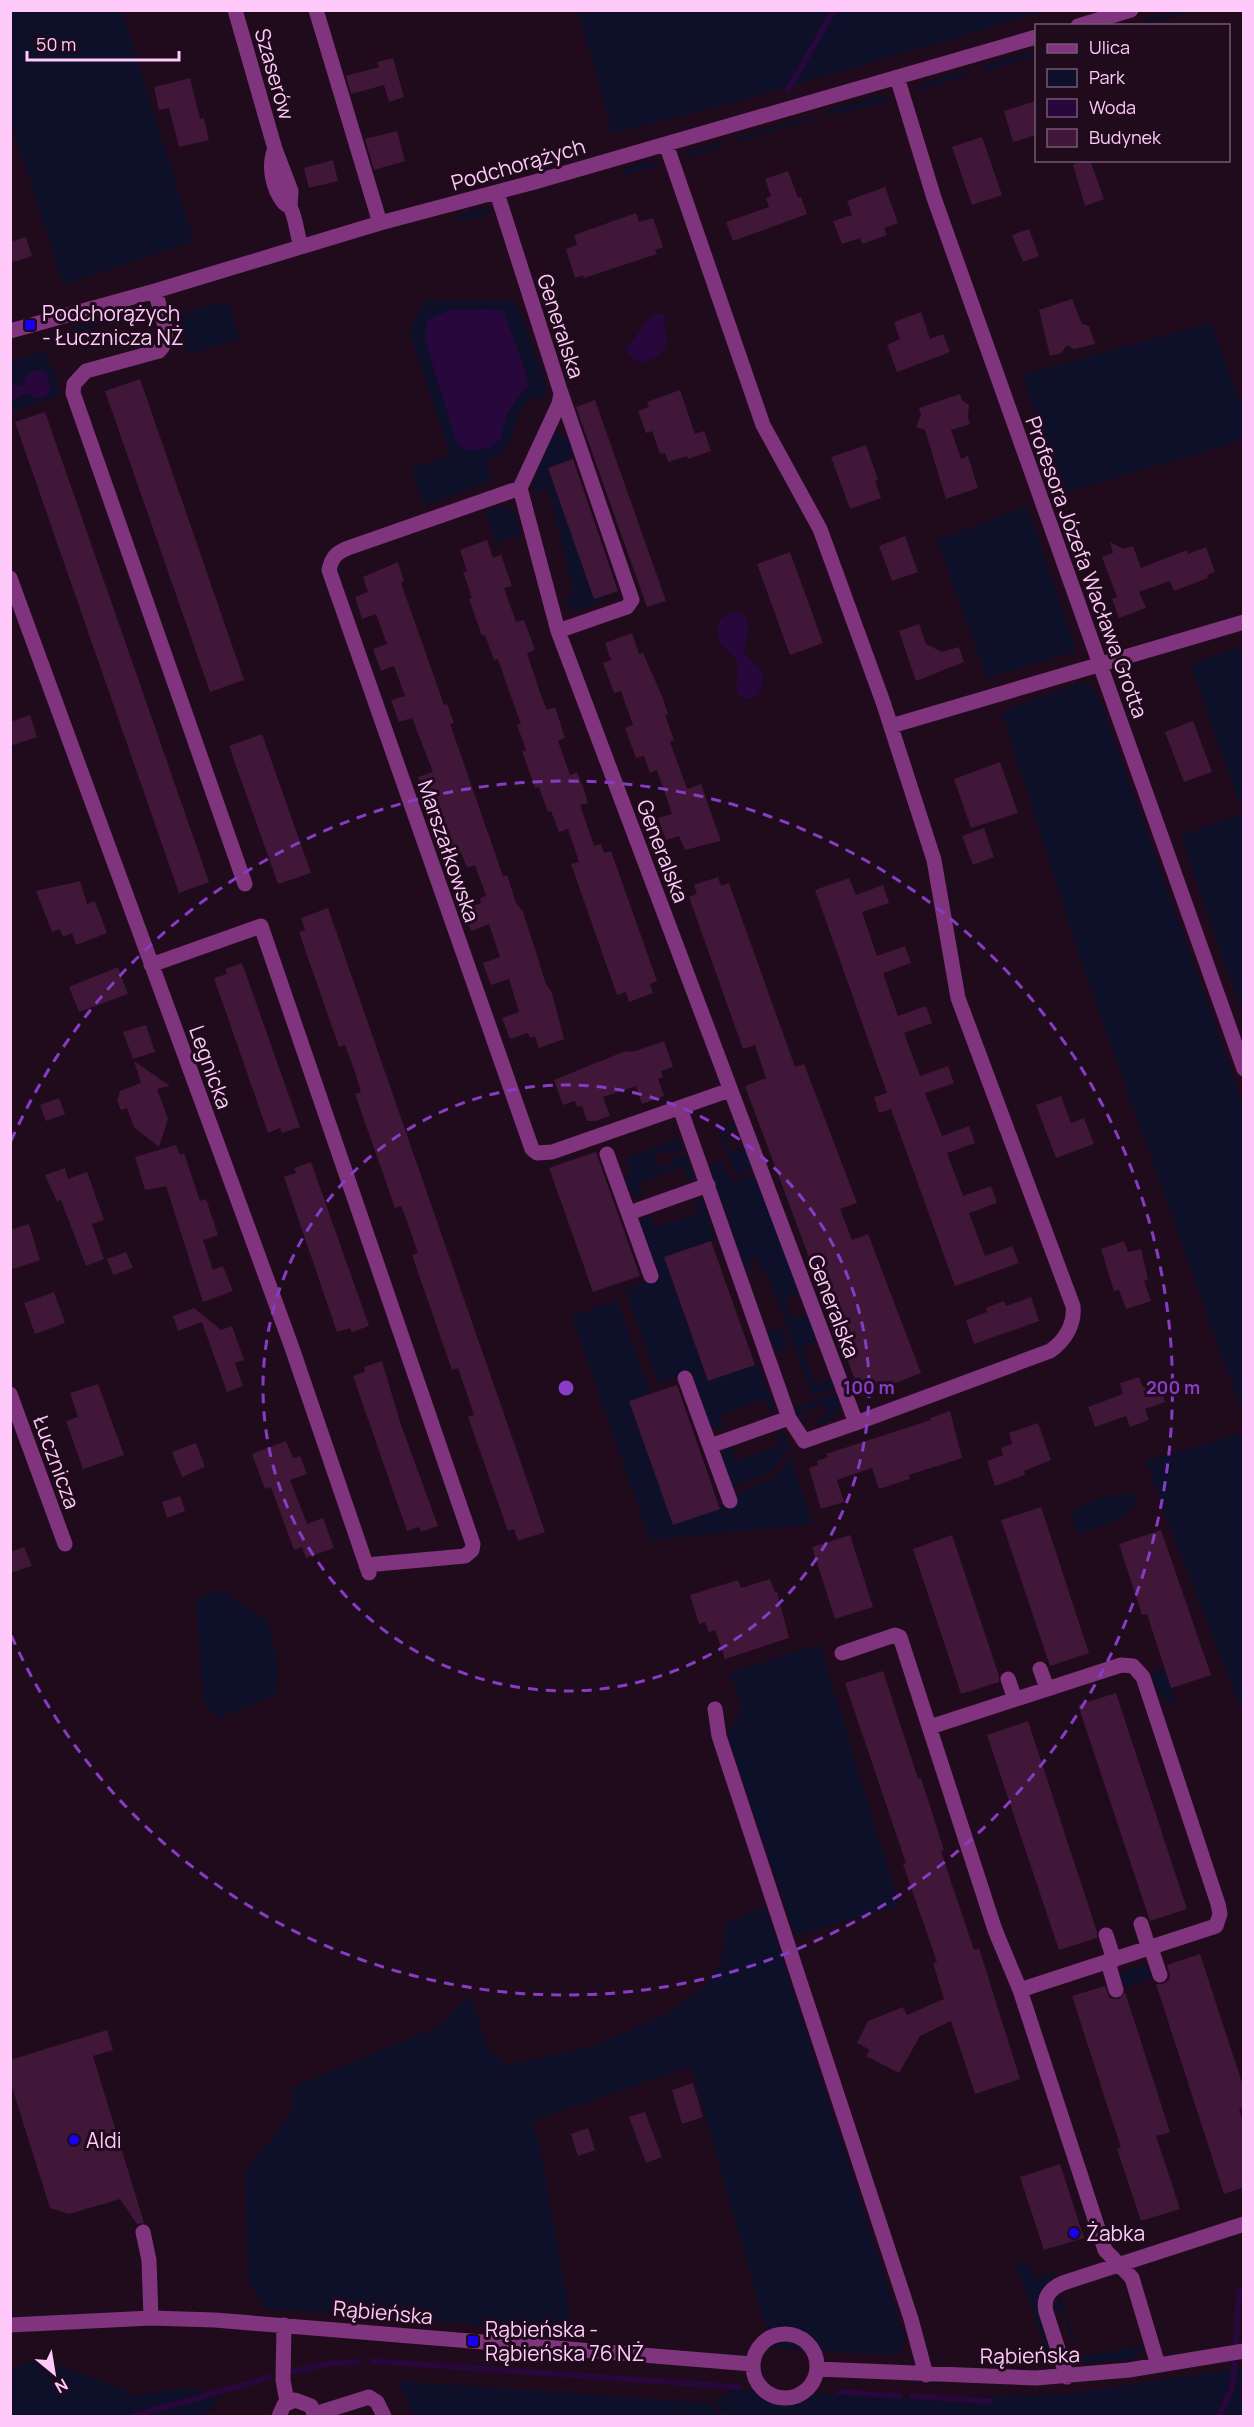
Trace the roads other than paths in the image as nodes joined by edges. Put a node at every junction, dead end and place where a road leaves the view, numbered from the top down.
1 (235, 10) edge
2 (316, 10) edge
3 (1131, 10) edge
4 (1085, 24) edge
5 (1035, 37) edge
6 (897, 77) junction
7 (666, 144) junction
8 (497, 193) junction
9 (380, 223) junction
10 (301, 246) junction
11 (155, 291) junction
12 (10, 331) edge
13 (561, 393) junction
14 (520, 488) junction
15 (10, 578) edge
16 (1244, 622) edge
17 (558, 631) junction
18 (1099, 663) junction
19 (891, 726) junction
20 (245, 884) dead end
21 (151, 964) junction
22 (1244, 1069) edge
23 (730, 1090) junction
24 (680, 1108) junction
25 (607, 1154) dead end
26 (708, 1185) junction
27 (628, 1214) junction
28 (651, 1276) dead end
29 (685, 1378) dead end
30 (10, 1394) edge
31 (789, 1418) junction
32 (856, 1423) junction
33 (710, 1446) junction
34 (730, 1501) dead end
35 (65, 1544) dead end
36 (842, 1653) dead end
37 (1040, 1668) dead end
38 (1008, 1679) dead end
39 (1047, 1688) junction
40 (1015, 1699) junction
41 (715, 1709) dead end
42 (930, 1727) junction
43 (1141, 1924) dead end
44 (1106, 1935) dead end
45 (1150, 1949) junction
46 (1111, 1961) junction
47 (1160, 1975) dead end
48 (1020, 1990) junction
49 (1116, 1990) dead end
50 (1244, 2224) edge
51 (143, 2232) dead end
52 (1118, 2266) junction
53 (151, 2318) junction
54 (10, 2325) edge
55 (284, 2325) junction
56 (1244, 2351) edge
57 (752, 2364) junction
58 (1158, 2365) junction
59 (817, 2369) junction
60 (926, 2375) junction
61 (1067, 2377) junction
62 (287, 2402) junction
63 (315, 2415) edge
64 (279, 2416) edge
65 (384, 2416) edge

1 - 10 street, Szaserów
2 - 9 street
3 - 4 street
5 - 6 street, Podchorążych
6 - 7 street, Podchorążych
6 - 18 street, Profesora Józefa Wacława Grotta
7 - 8 street, Podchorążych
7 - 19 street
8 - 9 street, Podchorążych
8 - 13 street, Generalska
9 - 10 street, Podchorążych
10 - 11 street, Podchorążych
11 - 12 street, Podchorążych
11 - 20 street
13 - 14 street, Generalska
13 - 17 street
14 - 17 street, Generalska
14 - 24 street, Marszałkowska
15 - 21 street, Legnicka
16 - 18 street
17 - 23 street, Generalska
18 - 19 street
18 - 22 street, Profesora Józefa Wacława Grotta
19 - 32 street
21 - 21 street, Legnicka
23 - 24 street, Marszałkowska
23 - 32 street, Generalska
24 - 26 street
25 - 27 street
26 - 27 street
26 - 31 street
27 - 28 street
29 - 33 street
30 - 35 street, Łucznicza
31 - 32 street
31 - 33 street
33 - 34 street
36 - 42 street
37 - 39 street
38 - 40 street
39 - 40 street
39 - 45 street
40 - 42 street
41 - 60 street
42 - 48 street
43 - 45 street
44 - 46 street
45 - 46 street
45 - 47 street
46 - 48 street
46 - 49 street
48 - 52 street
50 - 52 street
51 - 53 street
52 - 58 street
52 - 61 street
53 - 54 street, Rąbieńska
53 - 55 street, Rąbieńska
55 - 57 street, Rąbieńska
55 - 62 street
56 - 58 street, Rąbieńska
57 - 59 street
57 - 59 street
58 - 61 street, Rąbieńska
59 - 60 street, Rąbieńska
60 - 61 street, Rąbieńska
62 - 63 street
62 - 64 street
63 - 65 street

